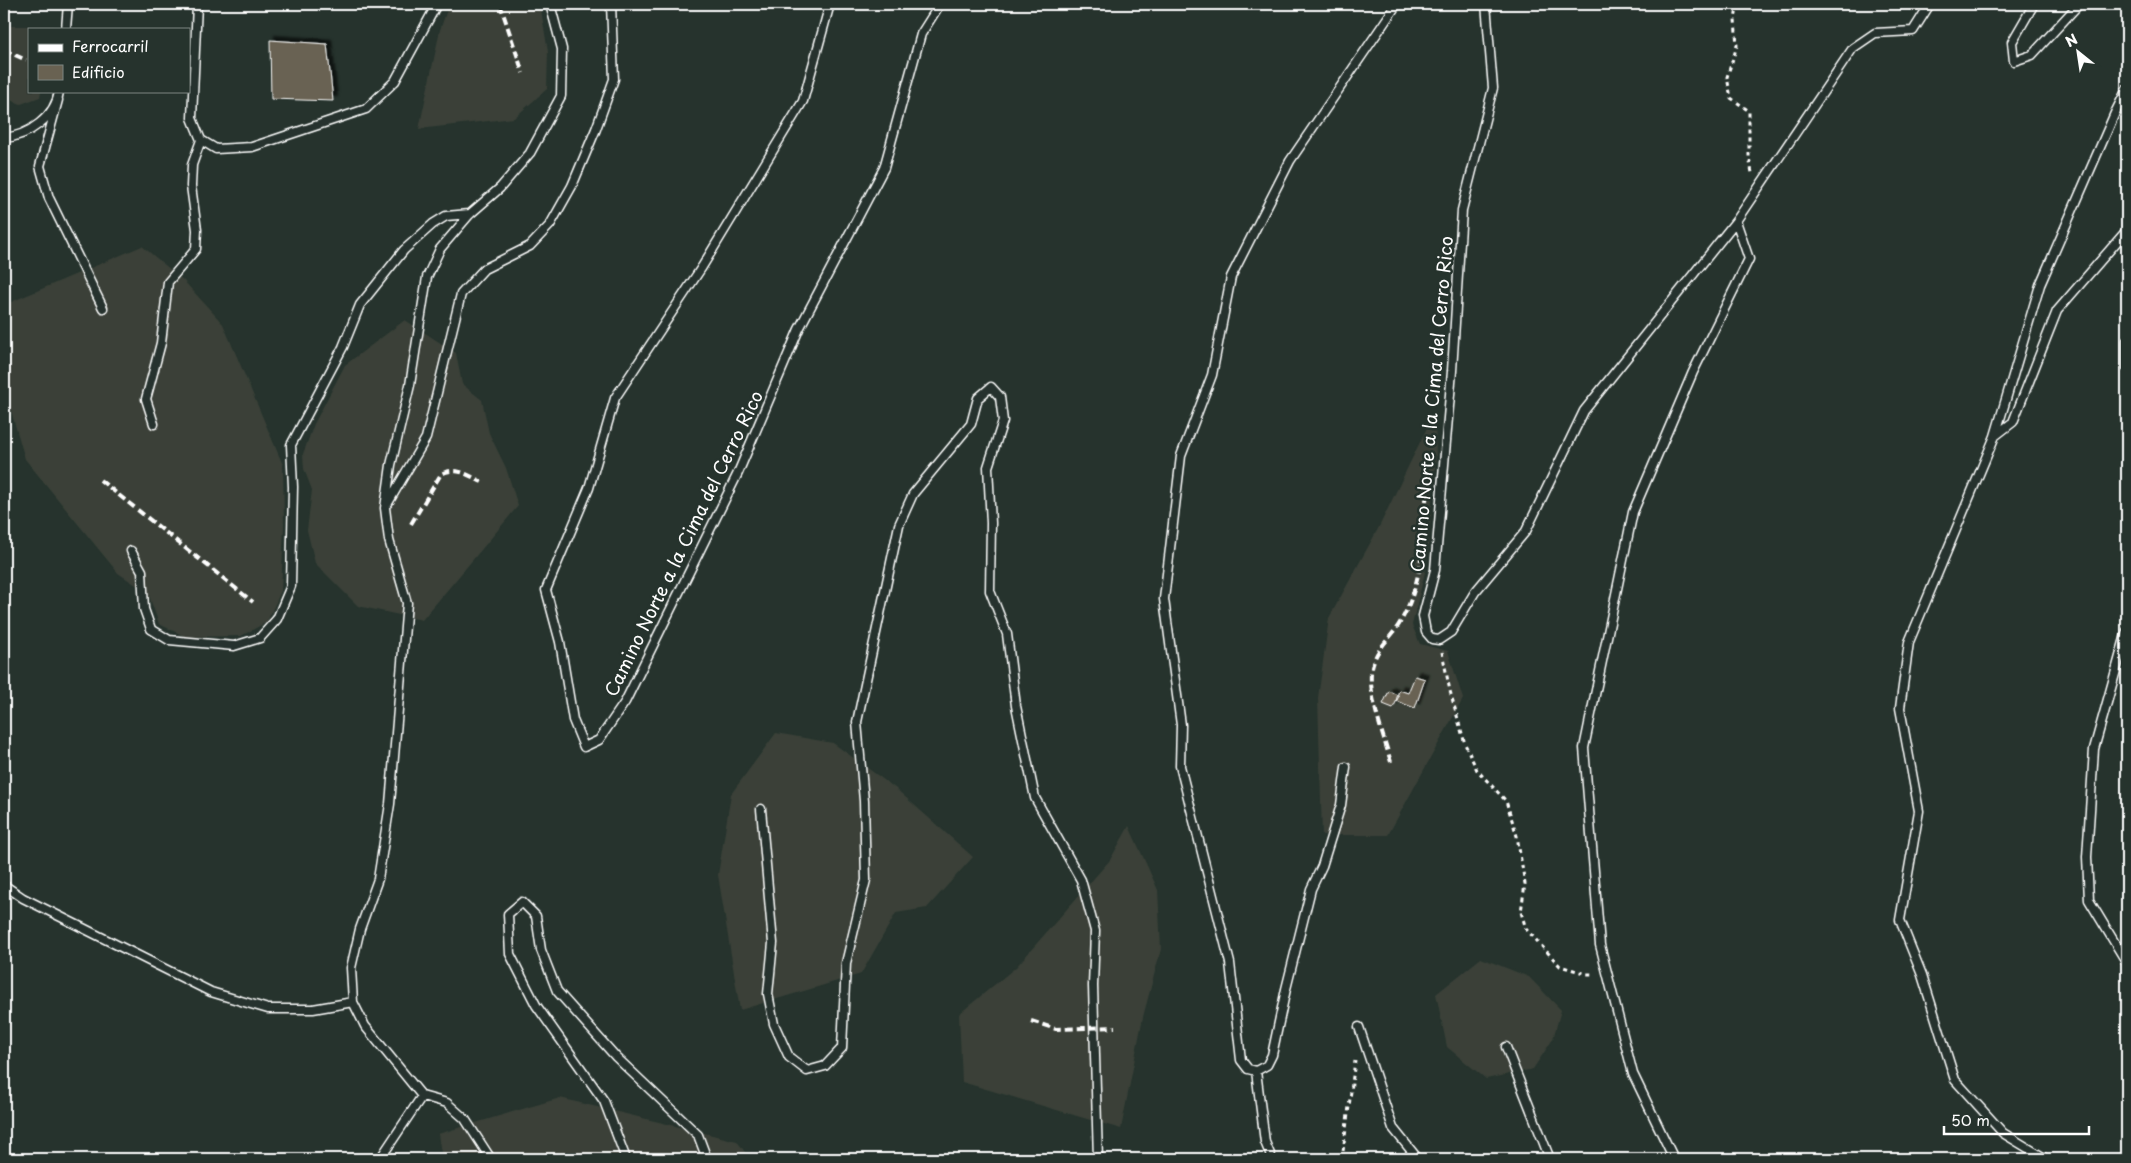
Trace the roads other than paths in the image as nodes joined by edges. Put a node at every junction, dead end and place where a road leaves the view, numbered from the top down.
1 (68, 4) edge
2 (197, 4) edge
3 (437, 4) edge
4 (550, 4) edge
5 (611, 4) edge
6 (830, 4) edge
7 (940, 4) edge
8 (1397, 4) edge
9 (1486, 4) edge
10 (1930, 4) edge
11 (2034, 4) edge
12 (2079, 4) edge
13 (66, 28) edge
14 (2127, 89) edge
15 (59, 92) edge
16 (58, 100) junction
17 (4, 138) edge
18 (201, 140) junction
19 (470, 214) junction
20 (1736, 221) junction
21 (2127, 230) edge
22 (103, 308) dead end
23 (2127, 341) edge
24 (2127, 367) edge
25 (154, 424) dead end
26 (1996, 436) junction
27 (385, 508) junction
28 (131, 551) dead end
29 (2127, 631) edge
30 (1346, 767) dead end
31 (760, 809) dead end
32 (4, 885) edge
33 (2127, 963) edge
34 (353, 1002) junction
35 (1359, 1027) dead end
36 (1506, 1047) dead end
37 (1256, 1071) junction
38 (422, 1096) junction
39 (380, 1159) edge
40 (491, 1159) edge
41 (626, 1159) edge
42 (707, 1159) edge
43 (1098, 1159) edge
44 (1272, 1159) edge
45 (1418, 1159) edge
46 (1550, 1159) edge
47 (1674, 1159) edge
48 (2046, 1159) edge

1 - 13 lane
2 - 18 lane
3 - 18 lane
4 - 19 lane
5 - 27 lane
6 - 7 lane, Camino Norte a la Cima del Cerro Rico
8 - 37 lane
9 - 20 lane, Camino Norte a la Cima del Cerro Rico
10 - 20 lane
11 - 12 lane
14 - 26 lane
15 - 16 lane
16 - 17 lane
16 - 22 lane
18 - 25 lane
19 - 27 lane
19 - 28 lane
20 - 47 lane
21 - 26 lane
23 - 24 lane
26 - 48 lane
27 - 34 lane
29 - 33 lane
30 - 37 lane
31 - 43 lane
32 - 34 lane
34 - 38 lane
35 - 45 lane
36 - 46 lane
37 - 44 lane
38 - 39 lane
38 - 40 lane
41 - 42 lane

